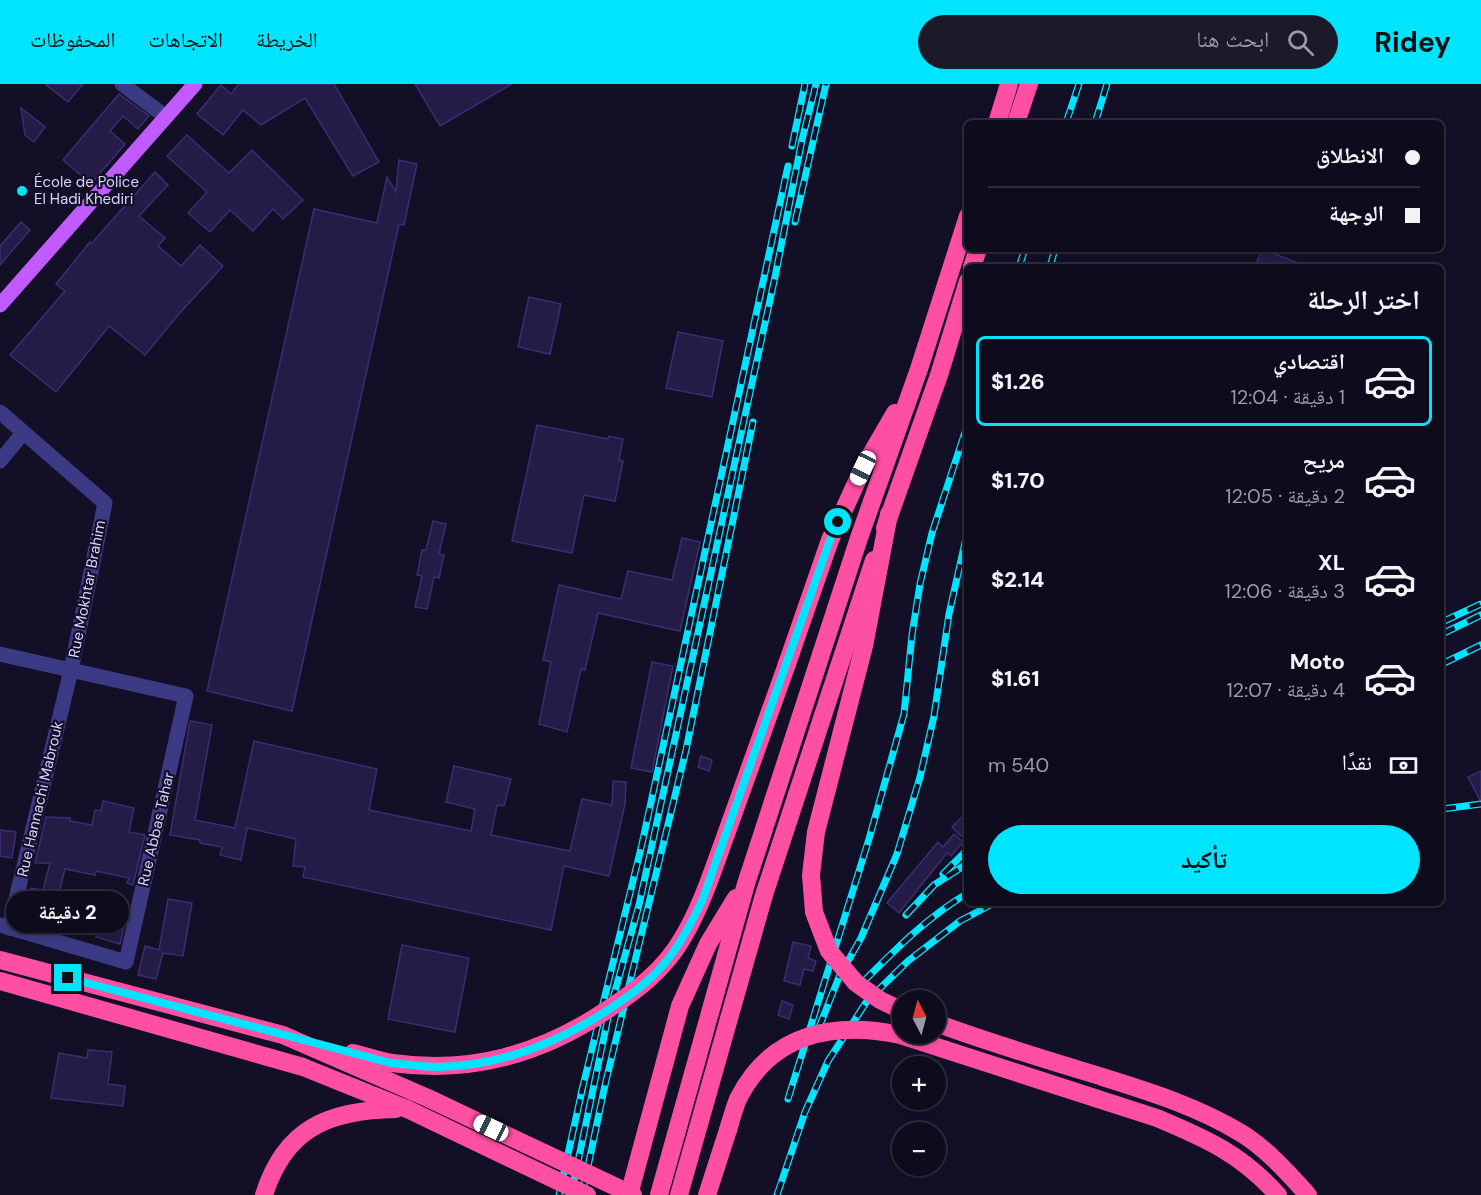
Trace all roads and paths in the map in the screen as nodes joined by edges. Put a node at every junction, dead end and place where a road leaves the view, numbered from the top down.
1 (122, 84) edge
2 (195, 84) edge
3 (1009, 84) edge
4 (1029, 84) edge
5 (166, 117) junction
6 (998, 120) edge
7 (1018, 120) edge
8 (964, 229) edge
9 (964, 294) edge
10 (0, 305) edge
11 (920, 369) junction
12 (0, 412) edge
13 (23, 433) junction
14 (0, 461) edge
15 (890, 514) junction
16 (0, 654) edge
17 (71, 670) junction
18 (746, 884) junction
19 (5, 927) edge
20 (0, 960) edge
21 (0, 981) edge
22 (892, 1005) edge
23 (946, 1027) edge
24 (351, 1058) junction
25 (407, 1109) junction
26 (264, 1195) edge
27 (587, 1195) edge
28 (631, 1195) edge
29 (659, 1195) edge
30 (679, 1195) edge
31 (707, 1195) edge
32 (1278, 1195) edge
33 (1308, 1195) edge

1 - 5 street
2 - 5 main road
3 - 6 highway
4 - 7 highway
5 - 10 main road
8 - 11 highway
9 - 15 highway
11 - 18 highway
11 - 24 highway, bridge
12 - 13 street, Rue Mokhtar Brahim
13 - 14 street
13 - 17 street, Rue Mokhtar Brahim
15 - 22 highway, bridge
15 - 30 highway
16 - 17 street
17 - 19 street, Rue Hannachi Mabrouk
17 - 19 street, Rue Abbas Tahar
18 - 28 highway
18 - 29 highway
20 - 24 highway
21 - 25 highway
23 - 33 highway
24 - 28 highway, bridge
25 - 26 highway
25 - 27 highway, bridge
31 - 32 highway, bridge

